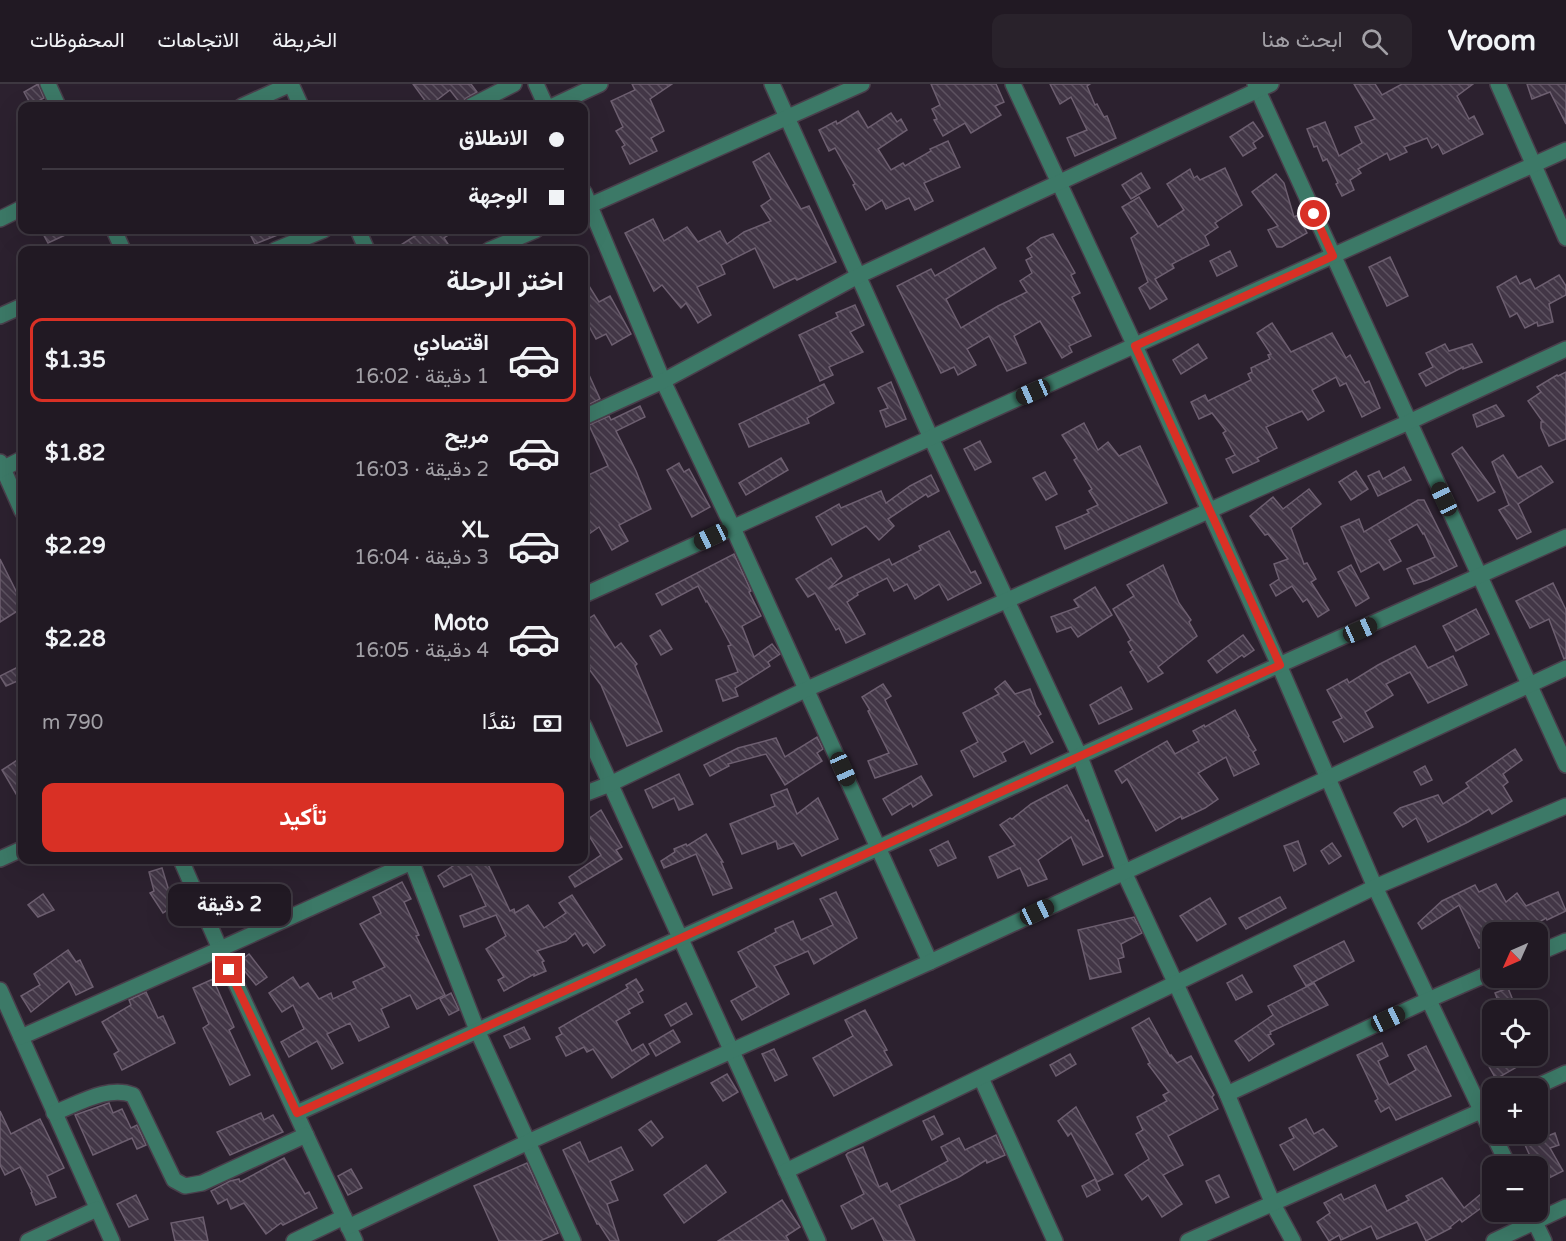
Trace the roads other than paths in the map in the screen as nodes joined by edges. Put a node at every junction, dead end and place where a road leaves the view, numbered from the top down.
1 (48, 84) edge
2 (291, 84) edge
3 (514, 84) edge
4 (536, 84) edge
5 (600, 84) edge
6 (772, 84) edge
7 (862, 84) edge
8 (1012, 84) edge
9 (1498, 84) edge
10 (1261, 86) edge
11 (56, 102) edge
12 (251, 102) edge
13 (299, 102) edge
14 (479, 102) edge
15 (544, 102) edge
16 (562, 102) edge
17 (787, 117) junction
18 (1566, 150) edge
19 (1533, 165) junction
20 (1057, 183) junction
21 (588, 201) edge
22 (588, 209) edge
23 (18, 210) edge
24 (0, 219) edge
25 (314, 234) edge
26 (527, 234) edge
27 (1566, 238) edge
28 (285, 246) edge
29 (498, 246) edge
30 (1333, 256) junction
31 (858, 276) junction
32 (18, 308) edge
33 (0, 316) edge
34 (1135, 346) junction
35 (1566, 350) edge
36 (663, 381) junction
37 (588, 415) edge
38 (1409, 422) junction
39 (931, 438) junction
40 (18, 461) edge
41 (1, 467) edge
42 (18, 503) edge
43 (1208, 510) junction
44 (733, 528) junction
45 (1566, 537) edge
46 (1480, 577) junction
47 (588, 593) edge
48 (1006, 599) junction
49 (1280, 665) junction
50 (1566, 668) edge
51 (1529, 684) junction
52 (807, 689) junction
53 (588, 735) edge
54 (1080, 757) junction
55 (1566, 765) edge
56 (1327, 779) junction
57 (610, 783) junction
58 (588, 792) edge
59 (1566, 806) edge
60 (878, 848) junction
61 (18, 851) edge
62 (0, 859) edge
63 (183, 864) edge
64 (404, 864) edge
65 (415, 864) edge
66 (1124, 872) junction
67 (1375, 887) junction
68 (680, 939) junction
69 (1566, 940) edge
70 (1548, 948) edge
71 (220, 950) junction
72 (930, 962) junction
73 (1482, 976) edge
74 (1175, 982) junction
75 (0, 990) edge
76 (1428, 1000) junction
77 (477, 1030) junction
78 (21, 1037) junction
79 (732, 1052) junction
80 (1566, 1073) edge
81 (981, 1078) junction
82 (1548, 1081) edge
83 (1227, 1094) junction
84 (1482, 1099) edge
85 (1482, 1110) edge
86 (54, 1113) junction
87 (297, 1113) junction
88 (306, 1135) junction
89 (528, 1143) junction
90 (786, 1171) junction
91 (1273, 1204) junction
92 (1566, 1207) edge
93 (97, 1209) junction
94 (1548, 1212) edge
95 (1524, 1222) edge
96 (1534, 1222) edge
97 (349, 1228) edge
98 (28, 1241) edge
99 (112, 1241) edge
100 (294, 1241) edge
101 (573, 1241) edge
102 (818, 1241) edge
103 (1055, 1241) edge
104 (1188, 1241) edge
105 (1293, 1241) edge
106 (1494, 1241) edge
107 (1544, 1241) edge

1 - 11 street
2 - 12 street
2 - 13 street
3 - 14 street
4 - 15 street
5 - 16 street
6 - 17 street
7 - 17 street
8 - 20 street
9 - 19 street
10 - 20 street
10 - 30 street
17 - 21 street
17 - 31 street
18 - 19 street
19 - 27 street
19 - 30 street
20 - 31 street
20 - 34 street
22 - 36 street
23 - 24 street
25 - 28 street
26 - 29 street
30 - 34 street
30 - 38 street
31 - 36 street
31 - 39 street
32 - 33 street
34 - 39 street
34 - 43 street
35 - 38 street
36 - 37 street
36 - 44 street
38 - 43 street
38 - 46 street
39 - 44 street
39 - 48 street
40 - 41 street
41 - 42 street
43 - 48 street
43 - 49 street
44 - 47 street
44 - 52 street
45 - 46 street
46 - 49 street
46 - 51 street
48 - 52 street
48 - 54 street
49 - 54 street
49 - 56 street
50 - 51 street
51 - 55 street
51 - 56 street
52 - 57 street
52 - 60 street
53 - 57 street
54 - 60 street
54 - 66 street
56 - 66 street
56 - 67 street
57 - 58 street
57 - 68 street
59 - 67 street
60 - 68 street
60 - 72 street
61 - 62 street
63 - 71 street
64 - 71 street
65 - 77 street
66 - 72 street
66 - 74 street
67 - 74 street
67 - 76 street
68 - 77 street
68 - 79 street
69 - 70 street
71 - 78 street
71 - 87 street
72 - 79 street
73 - 76 street
74 - 81 street
74 - 83 street
75 - 78 street
76 - 83 street
76 - 84 street
77 - 87 street
77 - 89 street
78 - 86 street
79 - 89 street
79 - 90 street
80 - 82 street
81 - 90 street
81 - 103 street
83 - 91 street
85 - 91 street
86 - 88 street
86 - 93 street
87 - 88 street
88 - 97 street
89 - 97 street
89 - 101 street
90 - 102 street
91 - 104 street
91 - 105 street
92 - 94 street
93 - 98 street
93 - 99 street
95 - 106 street
96 - 107 street
97 - 100 street

